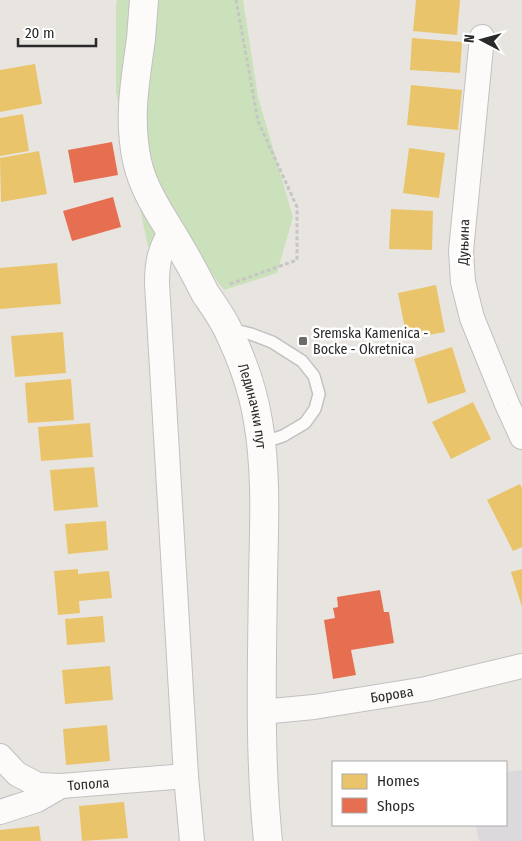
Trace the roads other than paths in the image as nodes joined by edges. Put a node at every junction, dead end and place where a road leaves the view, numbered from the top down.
1 (144, 0) edge
2 (482, 37) dead end
3 (171, 231) junction
4 (227, 328) junction
5 (522, 437) edge
6 (261, 443) junction
7 (522, 666) edge
8 (261, 712) junction
9 (0, 756) edge
10 (186, 776) junction
11 (61, 786) junction
12 (0, 812) edge
13 (192, 841) edge
14 (268, 841) edge

1 - 3 main road, Лединачки пут
2 - 5 street, Дуњина
3 - 4 main road, Лединачки пут
3 - 10 street
4 - 6 main road, Лединачки пут
4 - 6 lane
6 - 8 main road, Лединачки пут
7 - 8 street, Борова
8 - 14 main road, Лединачки пут
9 - 11 street, Топола
10 - 11 street, Топола
10 - 13 street
11 - 12 street

